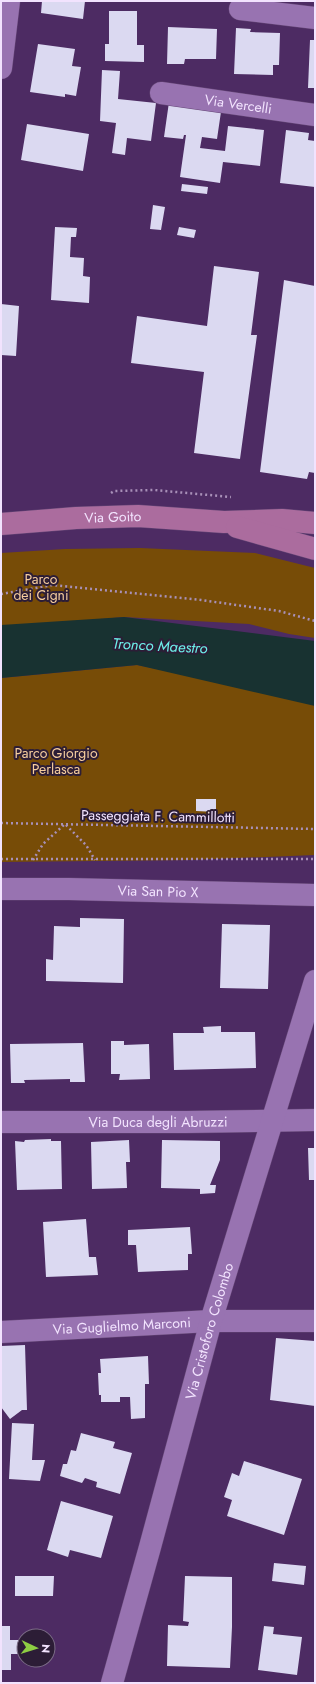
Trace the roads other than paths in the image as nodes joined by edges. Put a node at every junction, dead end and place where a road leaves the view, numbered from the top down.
1 (10, 1) edge
2 (240, 9) dead end
3 (315, 18) edge
4 (1, 68) edge
5 (161, 93) dead end
6 (315, 115) edge
7 (224, 522) junction
8 (315, 523) edge
9 (1, 524) edge
10 (315, 549) edge
11 (1, 889) edge
12 (315, 895) edge
13 (315, 981) edge
14 (315, 1120) edge
15 (272, 1121) junction
16 (1, 1122) edge
17 (315, 1320) edge
18 (211, 1321) junction
19 (1, 1332) edge
20 (112, 1683) edge

1 - 4 street
2 - 3 street
5 - 6 street, Via Vercelli
7 - 8 main road, Via Goito
7 - 9 main road, Via Goito
7 - 10 main road, Via Goito
11 - 12 street, Via San Pio X
13 - 15 street, Via Cristoforo Colombo
14 - 15 street, Via Duca degli Abruzzi
15 - 16 street, Via Duca degli Abruzzi
15 - 18 street, Via Cristoforo Colombo
17 - 18 street, Via Guglielmo Marconi
18 - 19 street, Via Guglielmo Marconi
18 - 20 street, Via Cristoforo Colombo

